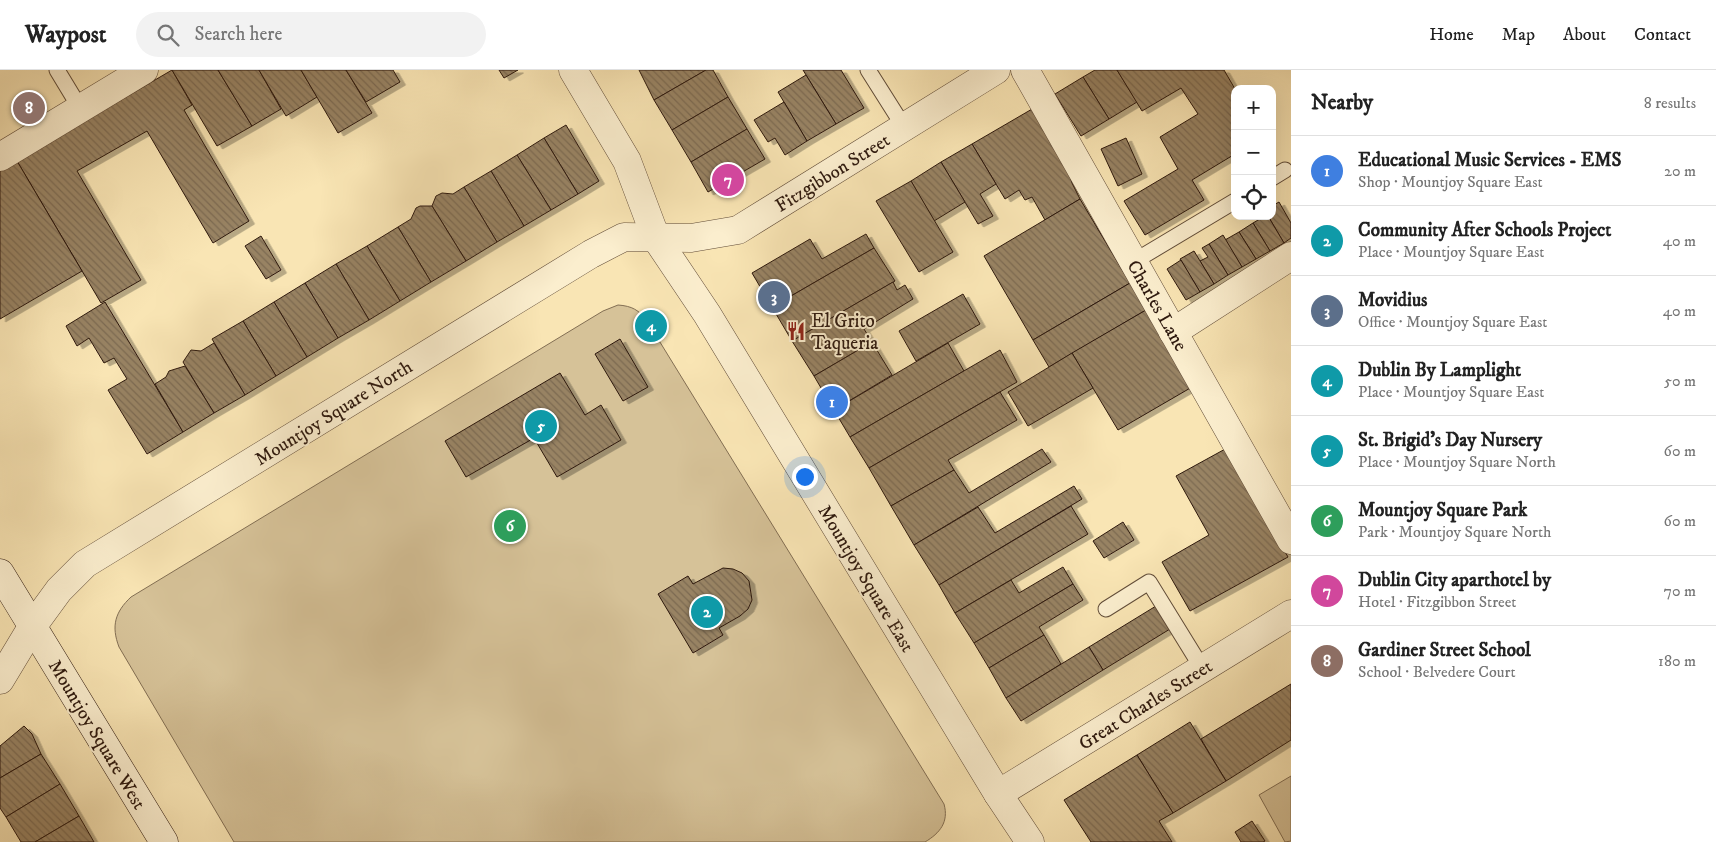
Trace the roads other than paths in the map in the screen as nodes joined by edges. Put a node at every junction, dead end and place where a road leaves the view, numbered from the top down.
1 (57, 70) edge
2 (144, 70) edge
3 (572, 70) edge
4 (868, 70) edge
5 (996, 70) edge
6 (1025, 70) edge
7 (80, 108) junction
8 (904, 127) junction
9 (0, 157) edge
10 (1286, 170) dead end
11 (1276, 176) edge
12 (1231, 203) edge
13 (656, 238) junction
14 (1291, 256) edge
15 (1133, 262) junction
16 (1173, 332) junction
17 (1291, 540) edge
18 (0, 573) edge
19 (1106, 609) dead end
20 (1291, 614) edge
21 (32, 627) junction
22 (1202, 668) junction
23 (0, 680) edge
24 (998, 794) junction
25 (164, 842) edge
26 (1030, 842) edge

1 - 7 lane
2 - 7 street
3 - 13 street, Mountjoy Square East
4 - 8 lane
5 - 8 street, Fitzgibbon Street
6 - 15 street, Charles Lane
7 - 9 street
8 - 13 street, Fitzgibbon Street
10 - 11 lane
12 - 15 lane
13 - 21 street, Mountjoy Square North
13 - 24 street, Mountjoy Square East
14 - 16 street
15 - 16 street, Charles Lane
16 - 17 street, Charles Lane
18 - 21 street, Mountjoy Square West
19 - 22 lane
20 - 22 street, Great Charles Street
21 - 23 street, Mountjoy Square North
21 - 25 street, Mountjoy Square West
22 - 24 street, Great Charles Street
24 - 26 street, Mountjoy Square East

